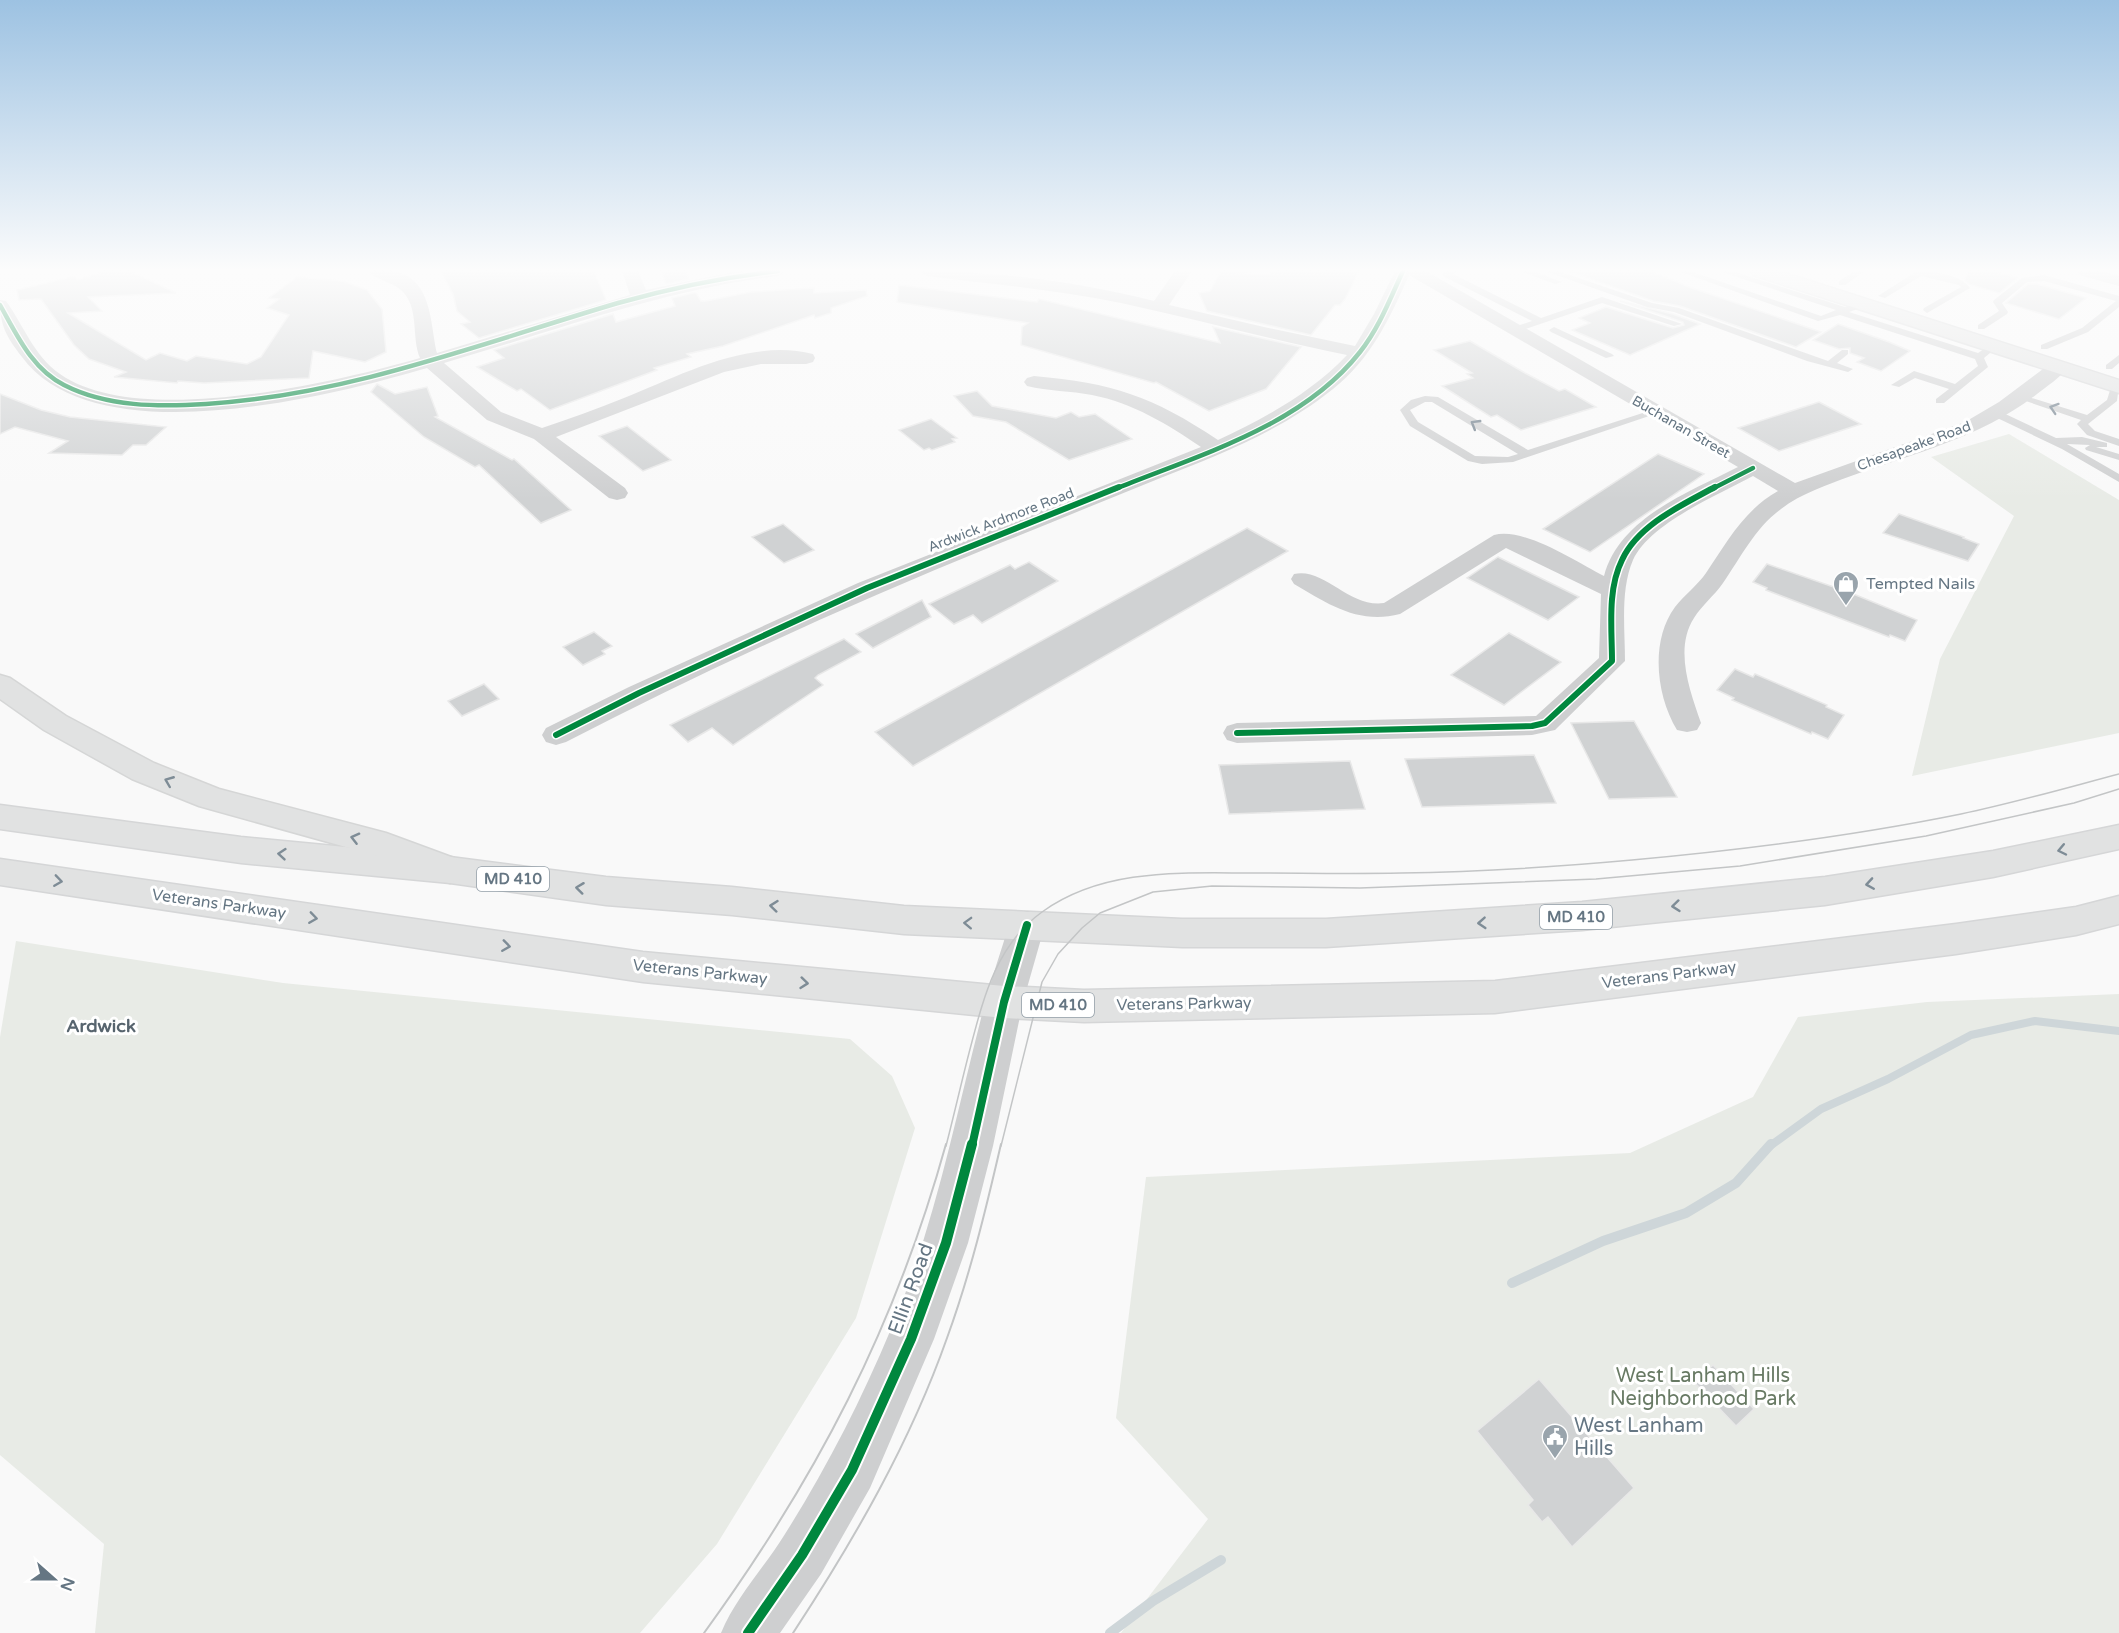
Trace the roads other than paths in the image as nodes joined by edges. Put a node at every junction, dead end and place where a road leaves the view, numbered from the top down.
1 (25, 347) edge
2 (425, 347) edge
3 (479, 347) edge
4 (1335, 347) edge
5 (1362, 347) edge
6 (1545, 347) edge
7 (1573, 347) edge
8 (1590, 347) edge
9 (1782, 347) edge
10 (1974, 347) edge
11 (2044, 347) edge
12 (1986, 351) junction
13 (1359, 352) junction
14 (1845, 352) dead end
15 (1555, 353) junction
16 (1609, 356) dead end
17 (806, 358) dead end
18 (431, 362) junction
19 (1830, 364) junction
20 (2058, 367) junction
21 (1848, 369) dead end
22 (1034, 382) dead end
23 (2116, 382) edge
24 (1896, 385) dead end
25 (1956, 388) junction
26 (2019, 397) junction
27 (1940, 401) dead end
28 (1656, 412) junction
29 (1995, 413) junction
30 (2089, 419) junction
31 (541, 435) junction
32 (2054, 441) junction
33 (2119, 443) edge
34 (2066, 447) junction
35 (1217, 448) junction
36 (1526, 454) junction
37 (2119, 455) edge
38 (1753, 468) junction
39 (2119, 479) edge
40 (1794, 491) junction
41 (617, 493) dead end
42 (1303, 579) dead end
43 (1615, 591) junction
44 (0, 685) edge
45 (1687, 723) dead end
46 (1237, 733) dead end
47 (556, 735) dead end
48 (0, 817) edge
49 (2119, 837) edge
50 (450, 870) junction
51 (0, 872) edge
52 (2119, 910) edge
53 (1027, 925) junction
54 (1004, 1002) junction
55 (748, 1633) edge

1 - 18 street
2 - 18 street
3 - 18 street
4 - 13 street
5 - 13 street, Ardwick Ardmore Road
6 - 15 street, Buchanan Street
7 - 15 lane
8 - 16 lane
9 - 19 lane
10 - 12 main road
11 - 23 main road
12 - 20 main road
12 - 25 lane
13 - 35 street, Ardwick Ardmore Road
14 - 19 lane
15 - 28 street, Buchanan Street
17 - 31 street
18 - 31 street
19 - 21 lane
20 - 23 main road
20 - 26 street, Chesapeake Road
22 - 35 street
23 - 30 lane
24 - 25 lane
25 - 27 lane
26 - 29 street, Chesapeake Road
30 -> 26 lane
28 - 36 lane
28 - 38 street, Buchanan Street
29 - 32 lane
29 - 40 street, Chesapeake Road
30 - 33 lane
31 - 41 street
32 - 34 lane
32 - 37 lane
34 - 37 lane
34 - 39 lane
35 - 47 street, Ardwick Ardmore Road
36 -> 36 lane
38 - 40 street, Buchanan Street
38 - 43 street
40 - 45 street, Chesapeake Road
42 - 43 street
43 - 46 street
50 -> 44 main road
50 -> 48 main road, MD 410
49 -> 53 main road, MD 410
53 -> 50 main road, MD 410
51 -> 54 main road, Veterans Parkway / MD 410
52 - 54 main road, Veterans Parkway / MD 410
53 - 54 street, Ellin Road
54 - 55 street, Ellin Road

